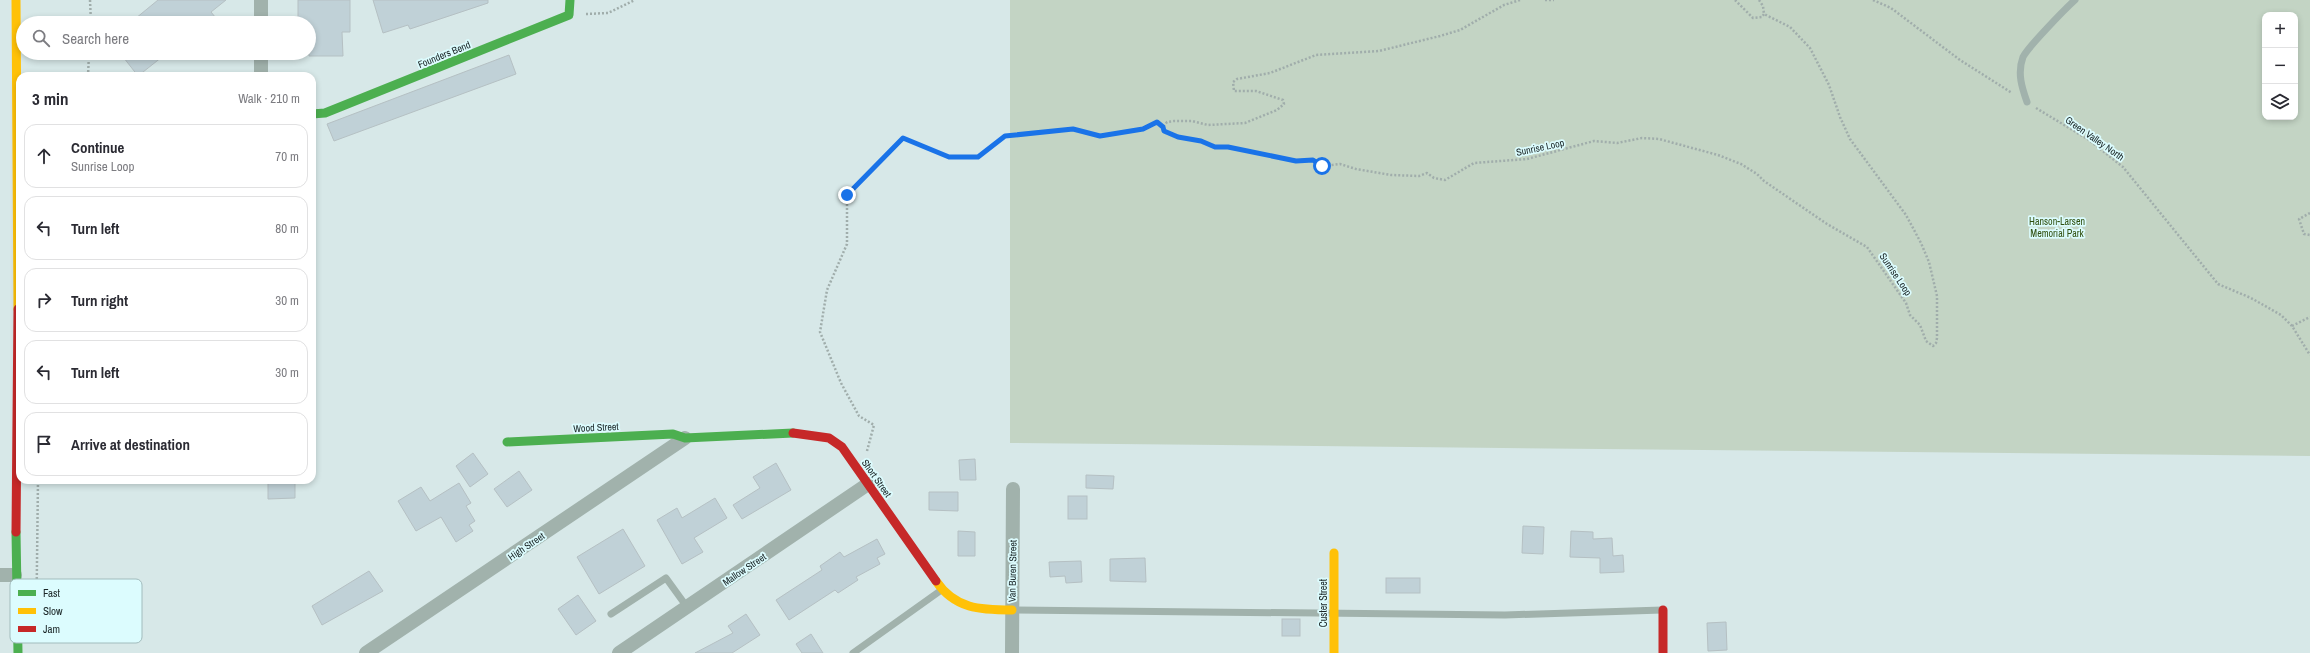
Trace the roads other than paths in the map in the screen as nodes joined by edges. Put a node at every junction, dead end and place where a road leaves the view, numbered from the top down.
1 (16, 0) edge
2 (261, 0) edge
3 (570, 0) edge
4 (2075, 0) edge
5 (16, 16) edge
6 (261, 16) edge
7 (16, 60) edge
8 (261, 60) edge
9 (17, 72) edge
10 (261, 72) edge
11 (2027, 102) road end
12 (316, 114) edge
13 (685, 438) junction
14 (508, 442) dead end
15 (17, 484) edge
16 (868, 484) junction
17 (1013, 489) dead end
18 (1334, 553) dead end
19 (0, 575) edge
20 (15, 575) junction
21 (15, 579) edge
22 (942, 590) junction
23 (687, 607) junction
24 (1012, 610) junction
25 (1663, 610) joint
26 (611, 614) dead end
27 (1333, 614) junction
28 (18, 643) edge
29 (18, 653) edge
30 (366, 653) edge
31 (620, 653) edge
32 (853, 653) edge
33 (1012, 653) edge
34 (1334, 653) edge
35 (1663, 653) edge

1 - 5 street
2 - 6 street
3 - 12 street, Founders Bend
4 - 11 lane
7 - 9 street
8 - 10 street
13 - 14 street, Wood Street
13 - 16 street, Short Street
13 - 30 street, High Street
15 - 20 street
16 - 22 street, Short Street
16 - 23 street, Mallow Street
17 - 24 street, Van Buren Street
18 - 27 street, Custer Street
19 - 20 street
20 - 21 street
22 - 24 street, Short Street
22 - 32 lane
23 - 26 lane
23 - 31 street, Mallow Street
24 - 27 lane
24 - 33 street, Van Buren Street
25 - 27 lane
25 - 35 street
27 - 34 street, Custer Street
28 - 29 street

